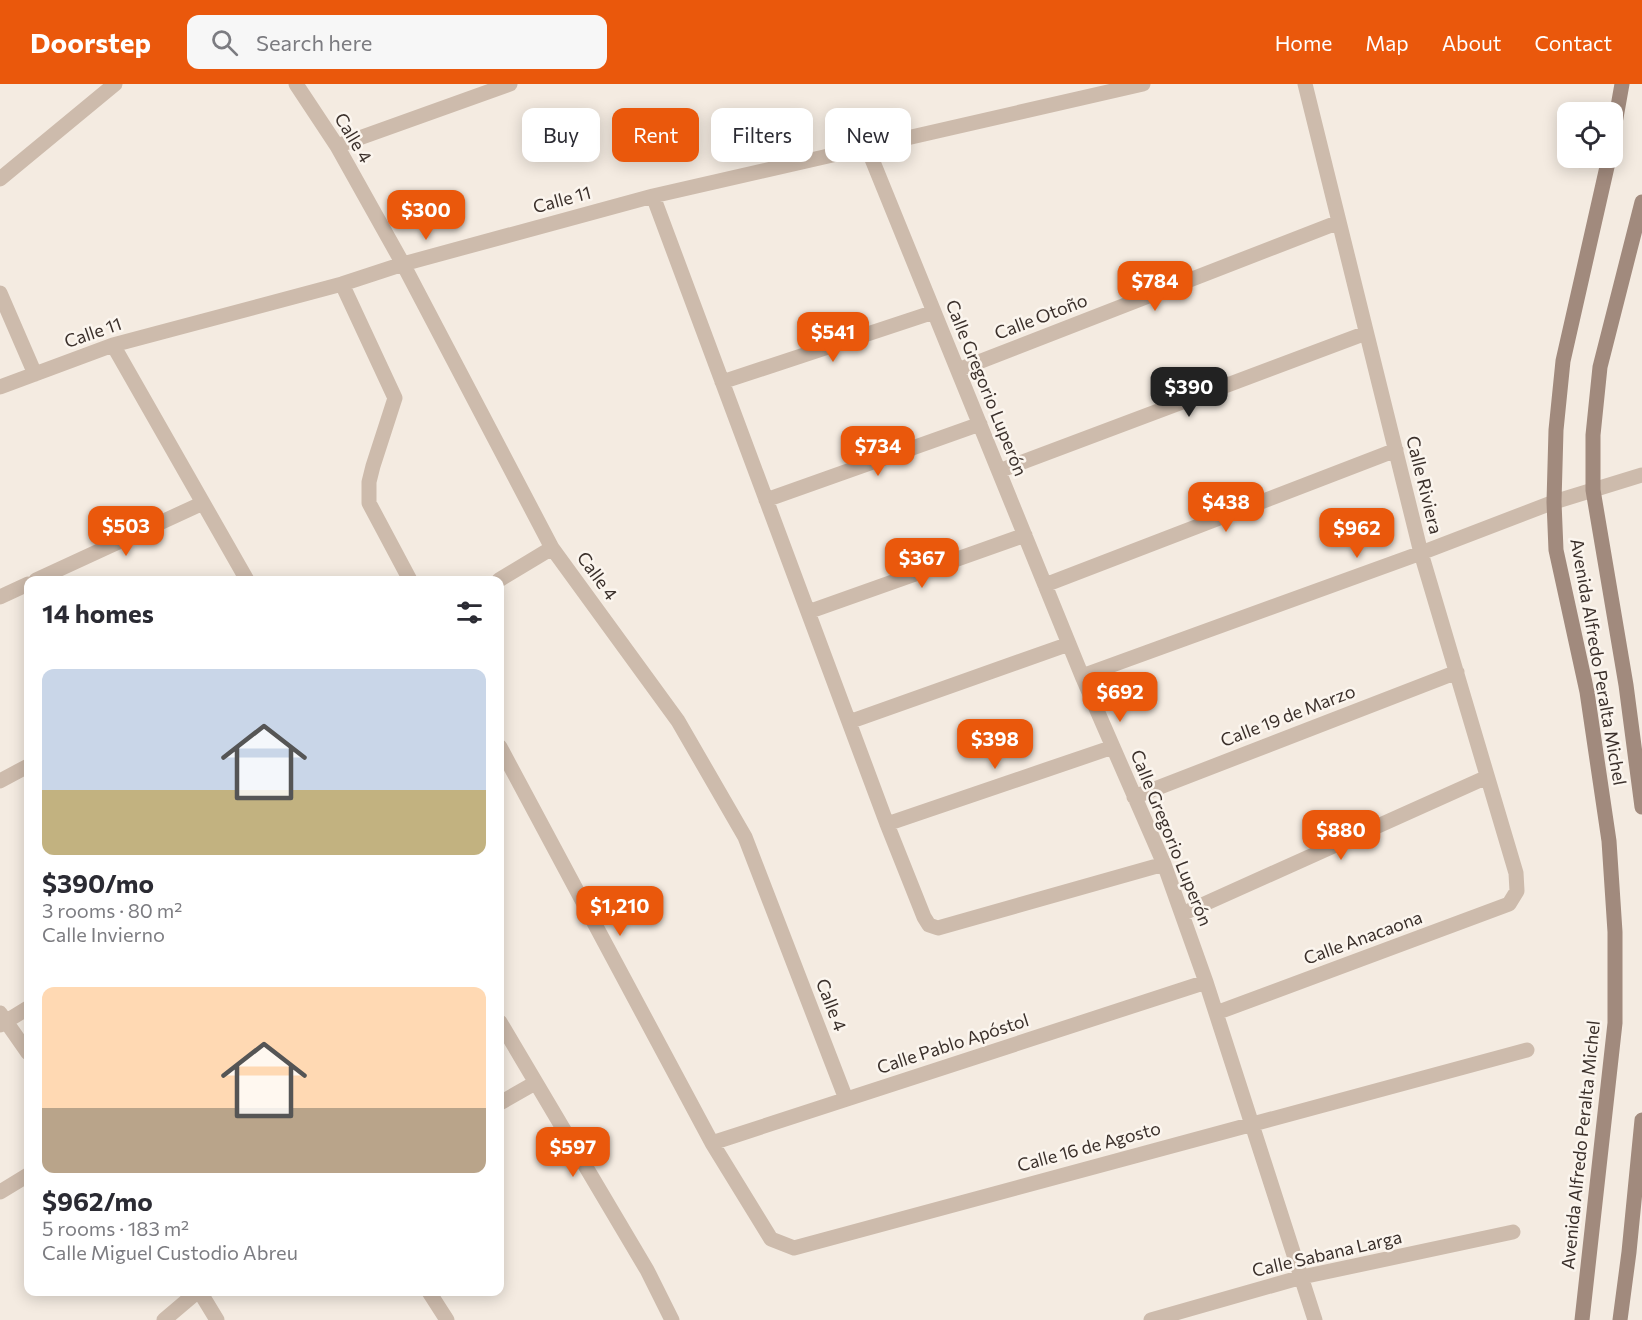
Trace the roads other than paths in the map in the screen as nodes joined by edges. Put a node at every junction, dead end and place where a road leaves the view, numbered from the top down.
1 (115, 84) edge
2 (296, 84) edge
3 (510, 84) edge
4 (1143, 84) edge
5 (1305, 84) edge
6 (1623, 84) edge
7 (1619, 102) edge
8 (911, 137) edge
9 (337, 146) junction
10 (825, 157) edge
11 (873, 162) edge
12 (1607, 168) edge
13 (0, 179) edge
14 (653, 196) junction
15 (1642, 202) edge
16 (1339, 222) junction
17 (404, 264) junction
18 (342, 284) junction
19 (0, 293) edge
20 (934, 312) junction
21 (1366, 333) junction
22 (113, 345) junction
23 (958, 370) junction
24 (35, 374) junction
25 (722, 382) junction
26 (0, 387) edge
27 (980, 424) junction
28 (1396, 450) junction
29 (999, 471) junction
30 (1642, 475) edge
31 (1593, 490) junction
32 (766, 500) junction
33 (1554, 502) junction
34 (203, 503) junction
35 (1025, 534) junction
36 (552, 548) junction
37 (1421, 554) junction
38 (45, 576) edge
39 (245, 576) edge
40 (408, 576) edge
41 (504, 577) edge
42 (1045, 585) junction
43 (24, 586) edge
44 (0, 597) edge
45 (808, 612) junction
46 (1069, 644) junction
47 (1456, 672) junction
48 (1082, 676) junction
49 (849, 722) junction
50 (1113, 747) junction
51 (504, 754) edge
52 (24, 768) edge
53 (1487, 777) junction
54 (0, 781) edge
55 (1134, 797) junction
56 (1642, 807) edge
57 (887, 824) junction
58 (1164, 864) junction
59 (1517, 891) joint
60 (1182, 914) junction
61 (1206, 982) junction
62 (24, 1010) edge
63 (1216, 1013) junction
64 (2, 1020) edge
65 (504, 1029) edge
66 (24, 1048) edge
67 (1527, 1050) dead end
68 (535, 1083) junction
69 (846, 1099) junction
70 (504, 1101) edge
71 (1642, 1120) edge
72 (1252, 1123) junction
73 (712, 1143) junction
74 (24, 1177) edge
75 (0, 1192) edge
76 (1513, 1232) dead end
77 (1302, 1277) junction
78 (194, 1296) edge
79 (202, 1296) edge
80 (432, 1296) edge
81 (164, 1320) edge
82 (218, 1320) edge
83 (447, 1320) edge
84 (672, 1320) edge
85 (1151, 1320) edge
86 (1315, 1320) edge
87 (1582, 1320) edge
88 (1620, 1320) edge

1 - 13 street
2 - 9 street, Calle 4
3 - 9 street
4 - 8 street, Calle 11
5 - 16 street, Calle Riviera
6 - 7 main road
9 - 17 street, Calle 4
10 - 14 street, Calle 11
11 - 20 street, Calle Gregorio Luperón
12 - 33 main road, Avenida Alfredo Peralta Michel
14 - 17 street, Calle 11
14 - 25 street
15 - 31 main road, Avenida Alfredo Peralta Michel
16 - 21 street, Calle Riviera
16 - 23 street, Calle Otoño
17 - 18 street, Calle 11
17 - 36 street, Calle 4
18 - 22 street, Calle 11
18 - 40 street
19 - 24 street
20 - 23 street, Calle Gregorio Luperón
20 - 25 street
21 - 28 street, Calle Riviera
21 - 29 street
22 - 24 street, Calle 11
22 - 34 street
23 - 27 street, Calle Gregorio Luperón
24 - 26 street, Calle 11
25 - 32 street
27 - 29 street, Calle Gregorio Luperón
27 - 32 street
28 - 37 street, Calle Riviera
28 - 42 street
29 - 35 street, Calle Gregorio Luperón
30 - 31 street
31 - 33 street
31 - 56 main road, Avenida Alfredo Peralta Michel
32 - 45 street
33 - 37 street
33 - 87 main road, Avenida Alfredo Peralta Michel
34 - 38 street
34 - 39 street
35 - 42 street, Calle Gregorio Luperón
35 - 45 street
36 - 41 street
36 - 69 street, Calle 4
37 - 47 street, Calle Riviera
37 - 48 street
42 - 46 street, Calle Gregorio Luperón
43 - 44 street
45 - 49 street
46 - 48 street, Calle Gregorio Luperón
46 - 49 street
47 - 53 street, Calle Riviera
47 - 55 street, Calle 19 de Marzo
48 - 50 street, Calle Gregorio Luperón
49 - 57 street
50 - 55 street, Calle Gregorio Luperón
50 - 57 street
51 - 73 street, Calle 16 de Agosto
52 - 54 street
53 - 59 street, Calle Riviera
53 - 60 street
55 - 58 street, Calle Gregorio Luperón
57 - 58 street
58 - 60 street, Calle Gregorio Luperón
59 - 63 street, Calle Anacaona
60 - 61 street, Calle Gregorio Luperón
61 - 63 street, Calle Gregorio Luperón
61 - 69 street, Calle Pablo Apóstol
62 - 64 street
63 - 72 street, Calle Gregorio Luperón
64 - 66 street
65 - 68 street
67 - 72 street, Calle 16 de Agosto
68 - 70 street
68 - 84 street
69 - 73 street, Calle Pablo Apóstol
71 - 88 main road
72 - 73 street, Calle 16 de Agosto
72 - 77 street, Calle Gregorio Luperón
74 - 75 street
76 - 77 street, Calle Sabana Larga
77 - 85 street, Calle Sabana Larga
77 - 86 street, Calle Gregorio Luperón
78 - 81 street
79 - 82 street
80 - 83 street

